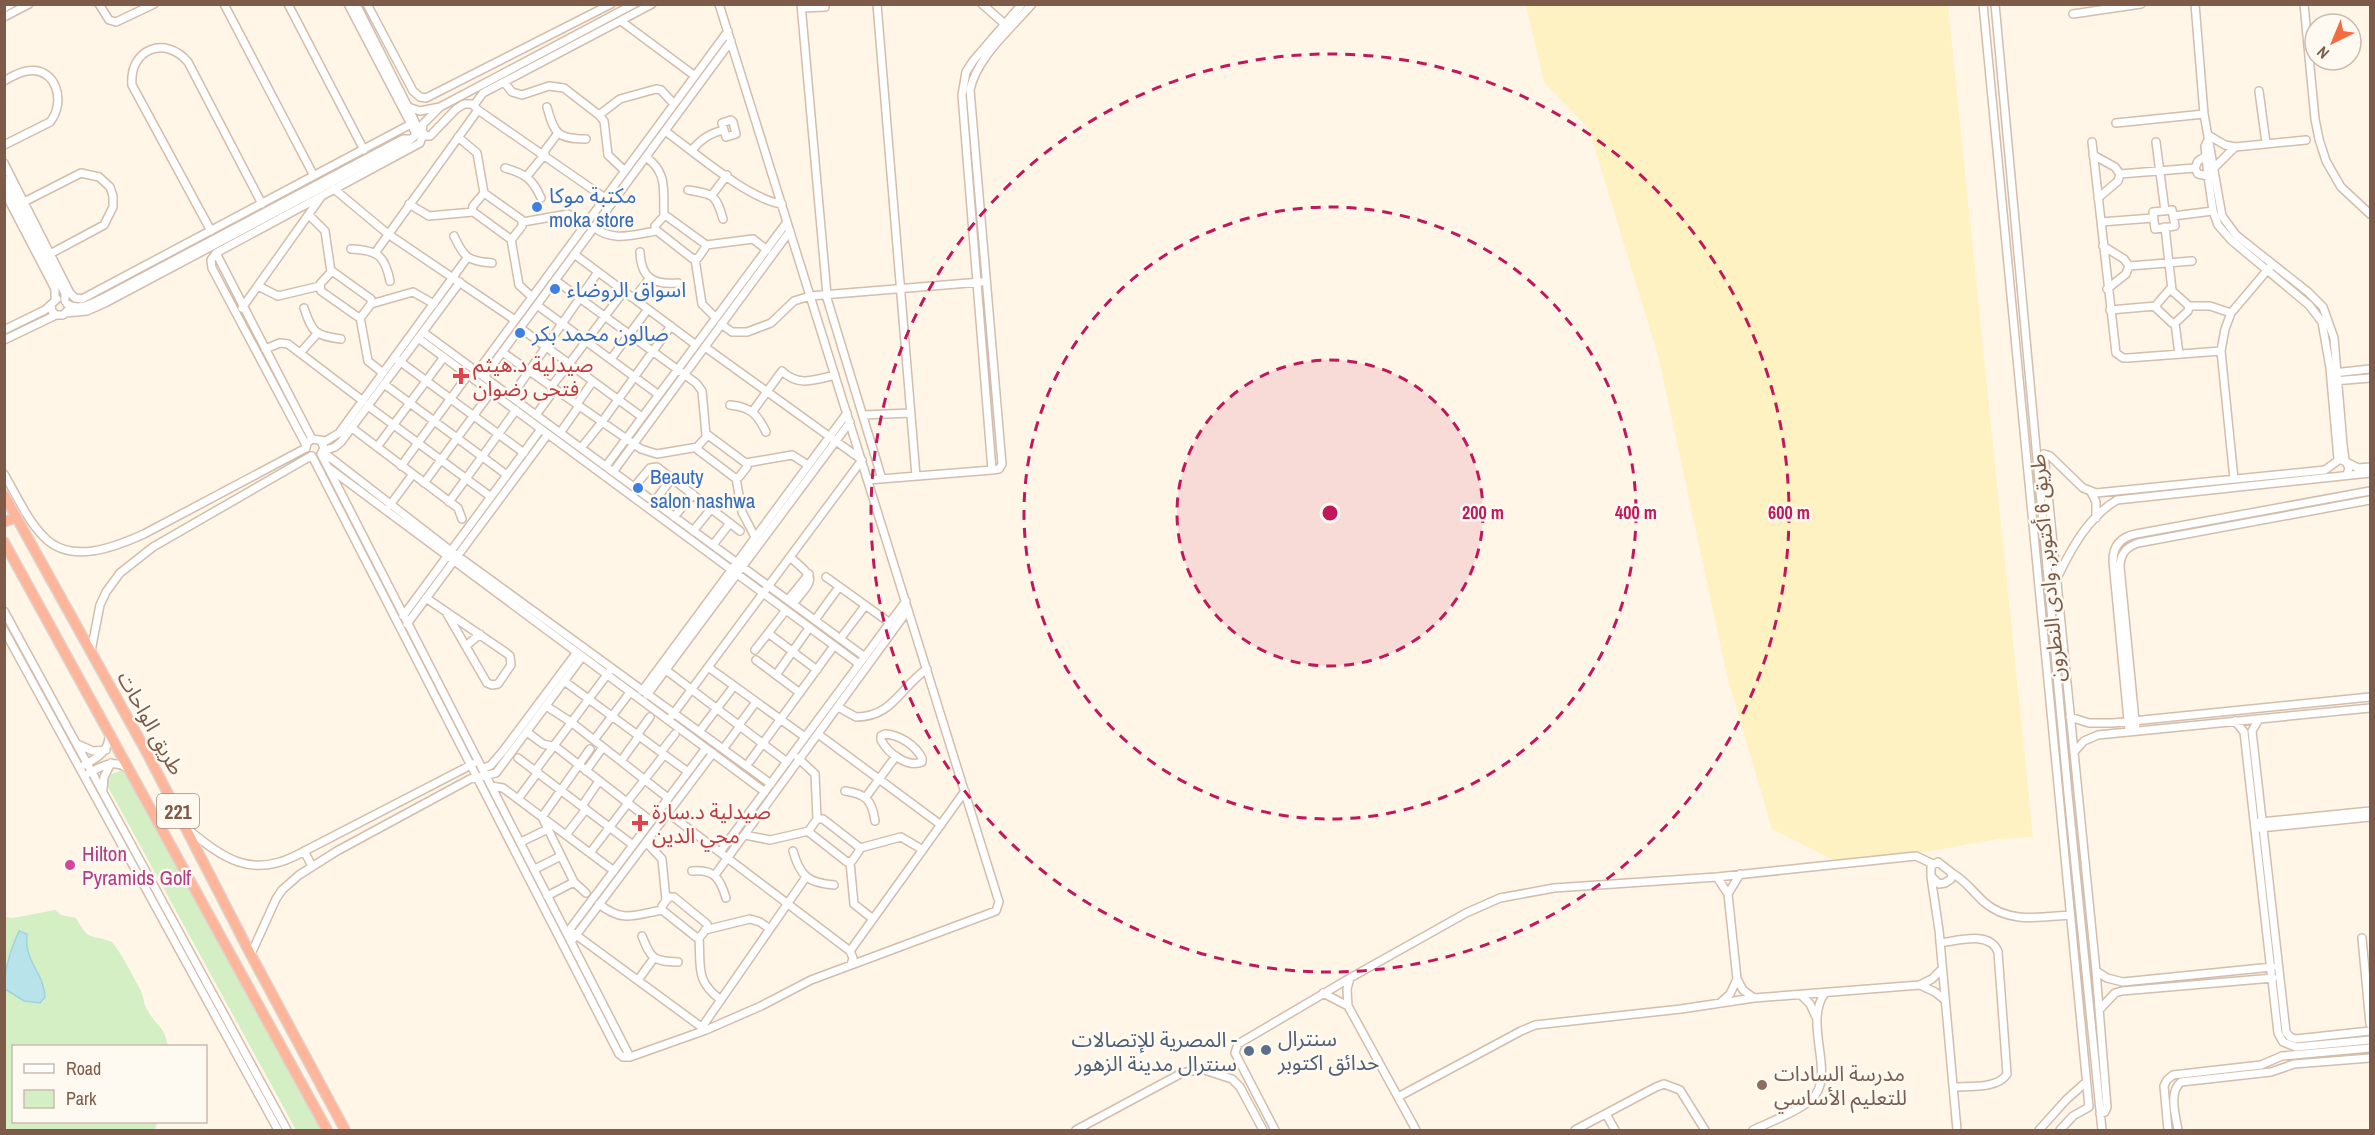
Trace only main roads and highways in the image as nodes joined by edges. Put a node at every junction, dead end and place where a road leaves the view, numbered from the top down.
1 (5, 496) edge
2 (17, 517) junction
3 (4, 522) edge
4 (4, 542) edge
5 (327, 1131) edge
6 (345, 1131) edge

1 - 2 highway, طريق الواحات / 221
2 - 3 highway
2 - 6 highway, طريق الواحات / 221
4 - 5 highway, طريق الواحات / 221

